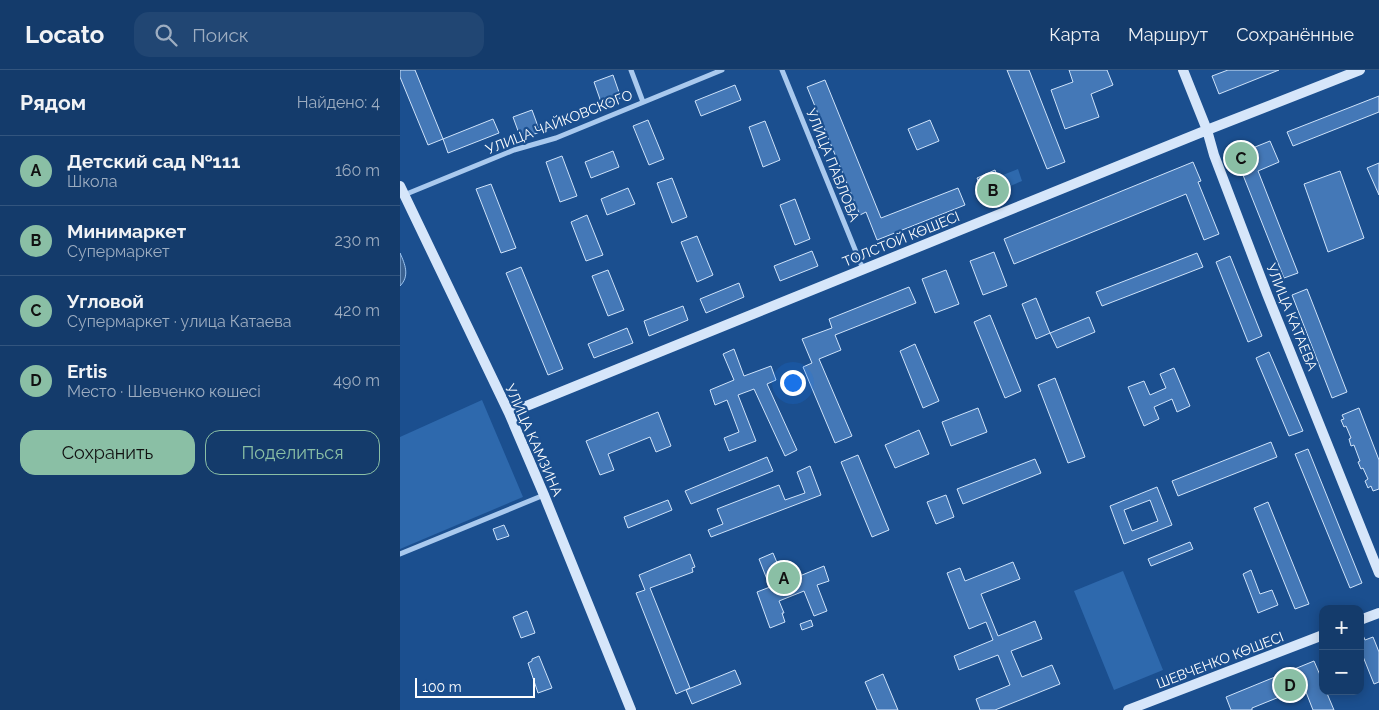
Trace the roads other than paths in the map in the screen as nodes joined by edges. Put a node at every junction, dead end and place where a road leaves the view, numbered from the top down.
1 (631, 70) edge
2 (722, 70) edge
3 (782, 70) edge
4 (1183, 70) edge
5 (1360, 70) edge
6 (643, 102) junction
7 (1207, 130) junction
8 (402, 191) edge
9 (863, 269) junction
10 (509, 413) junction
11 (544, 496) junction
12 (400, 554) edge
13 (1379, 573) edge
14 (1379, 613) edge
15 (1364, 619) edge
16 (1319, 637) edge
17 (631, 710) edge
18 (1128, 710) edge

1 - 6 street
2 - 6 street, УЛИЦА ЧАЙКОВСКОГО
3 - 9 street, УЛИЦА ПАВЛОВА
4 - 7 main road, УЛИЦА КАТАЕВА
5 - 7 main road, ТОЛСТОЙ КӨШЕСІ
6 - 8 street, УЛИЦА ЧАЙКОВСКОГО
7 - 9 main road, ТОЛСТОЙ КӨШЕСІ
7 - 13 main road, УЛИЦА КАТАЕВА
8 - 10 main road, УЛИЦА КАМЗИНА
9 - 10 main road, ТОЛСТОЙ КӨШЕСІ
10 - 11 main road, УЛИЦА КАМЗИНА
11 - 12 street
11 - 17 main road, УЛИЦА КАМЗИНА
14 - 15 main road
16 - 18 main road, ШЕВЧЕНКО КӨШЕСІ

